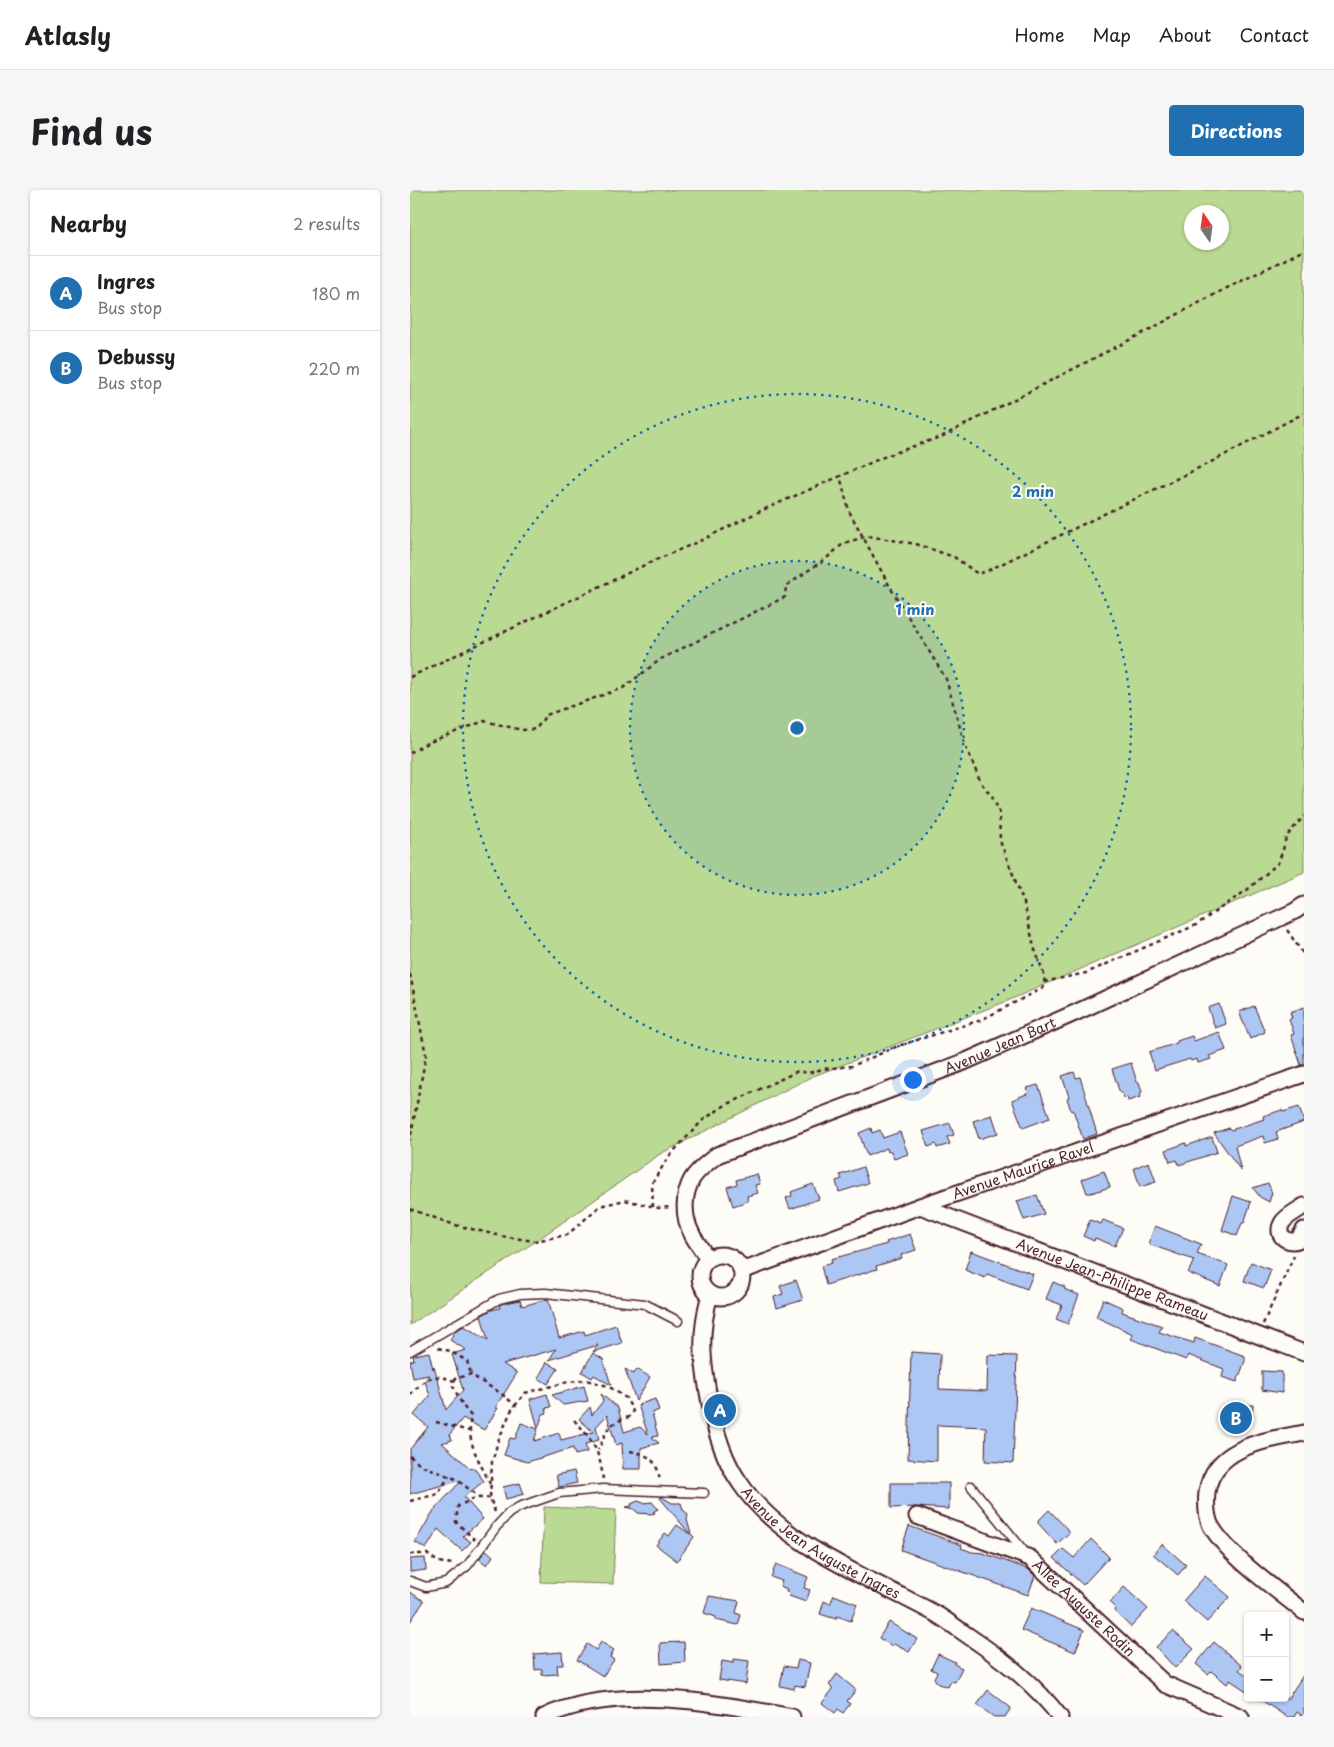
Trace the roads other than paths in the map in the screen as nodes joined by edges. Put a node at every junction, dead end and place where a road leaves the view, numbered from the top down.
1 (1304, 905) edge
2 (1304, 1074) edge
3 (920, 1206) junction
4 (1304, 1206) edge
5 (1301, 1235) edge
6 (707, 1259) junction
7 (742, 1269) junction
8 (710, 1294) junction
9 (678, 1321) dead end
10 (410, 1351) edge
11 (1304, 1353) edge
12 (1304, 1432) edge
13 (971, 1486) dead end
14 (704, 1493) dead end
15 (917, 1516) dead end
16 (1030, 1558) junction
17 (410, 1581) edge
18 (1304, 1612) edge
19 (544, 1717) edge
20 (792, 1717) edge
21 (1060, 1717) edge
22 (1241, 1717) edge

1 - 6 street, Avenue Jean Bart
2 - 3 street, Avenue Maurice Ravel
3 - 7 street, Avenue Maurice Ravel
3 - 11 street, Avenue Jean-Philippe Rameau
4 - 5 street
6 - 7 street
6 - 8 street
7 - 8 street
8 - 21 street, Avenue Jean Auguste Ingres
9 - 10 lane
12 - 18 street
13 - 16 lane
14 - 17 lane
15 - 16 street, Allée Auguste Rodin
16 - 22 street, Allée Auguste Rodin
19 - 20 street

